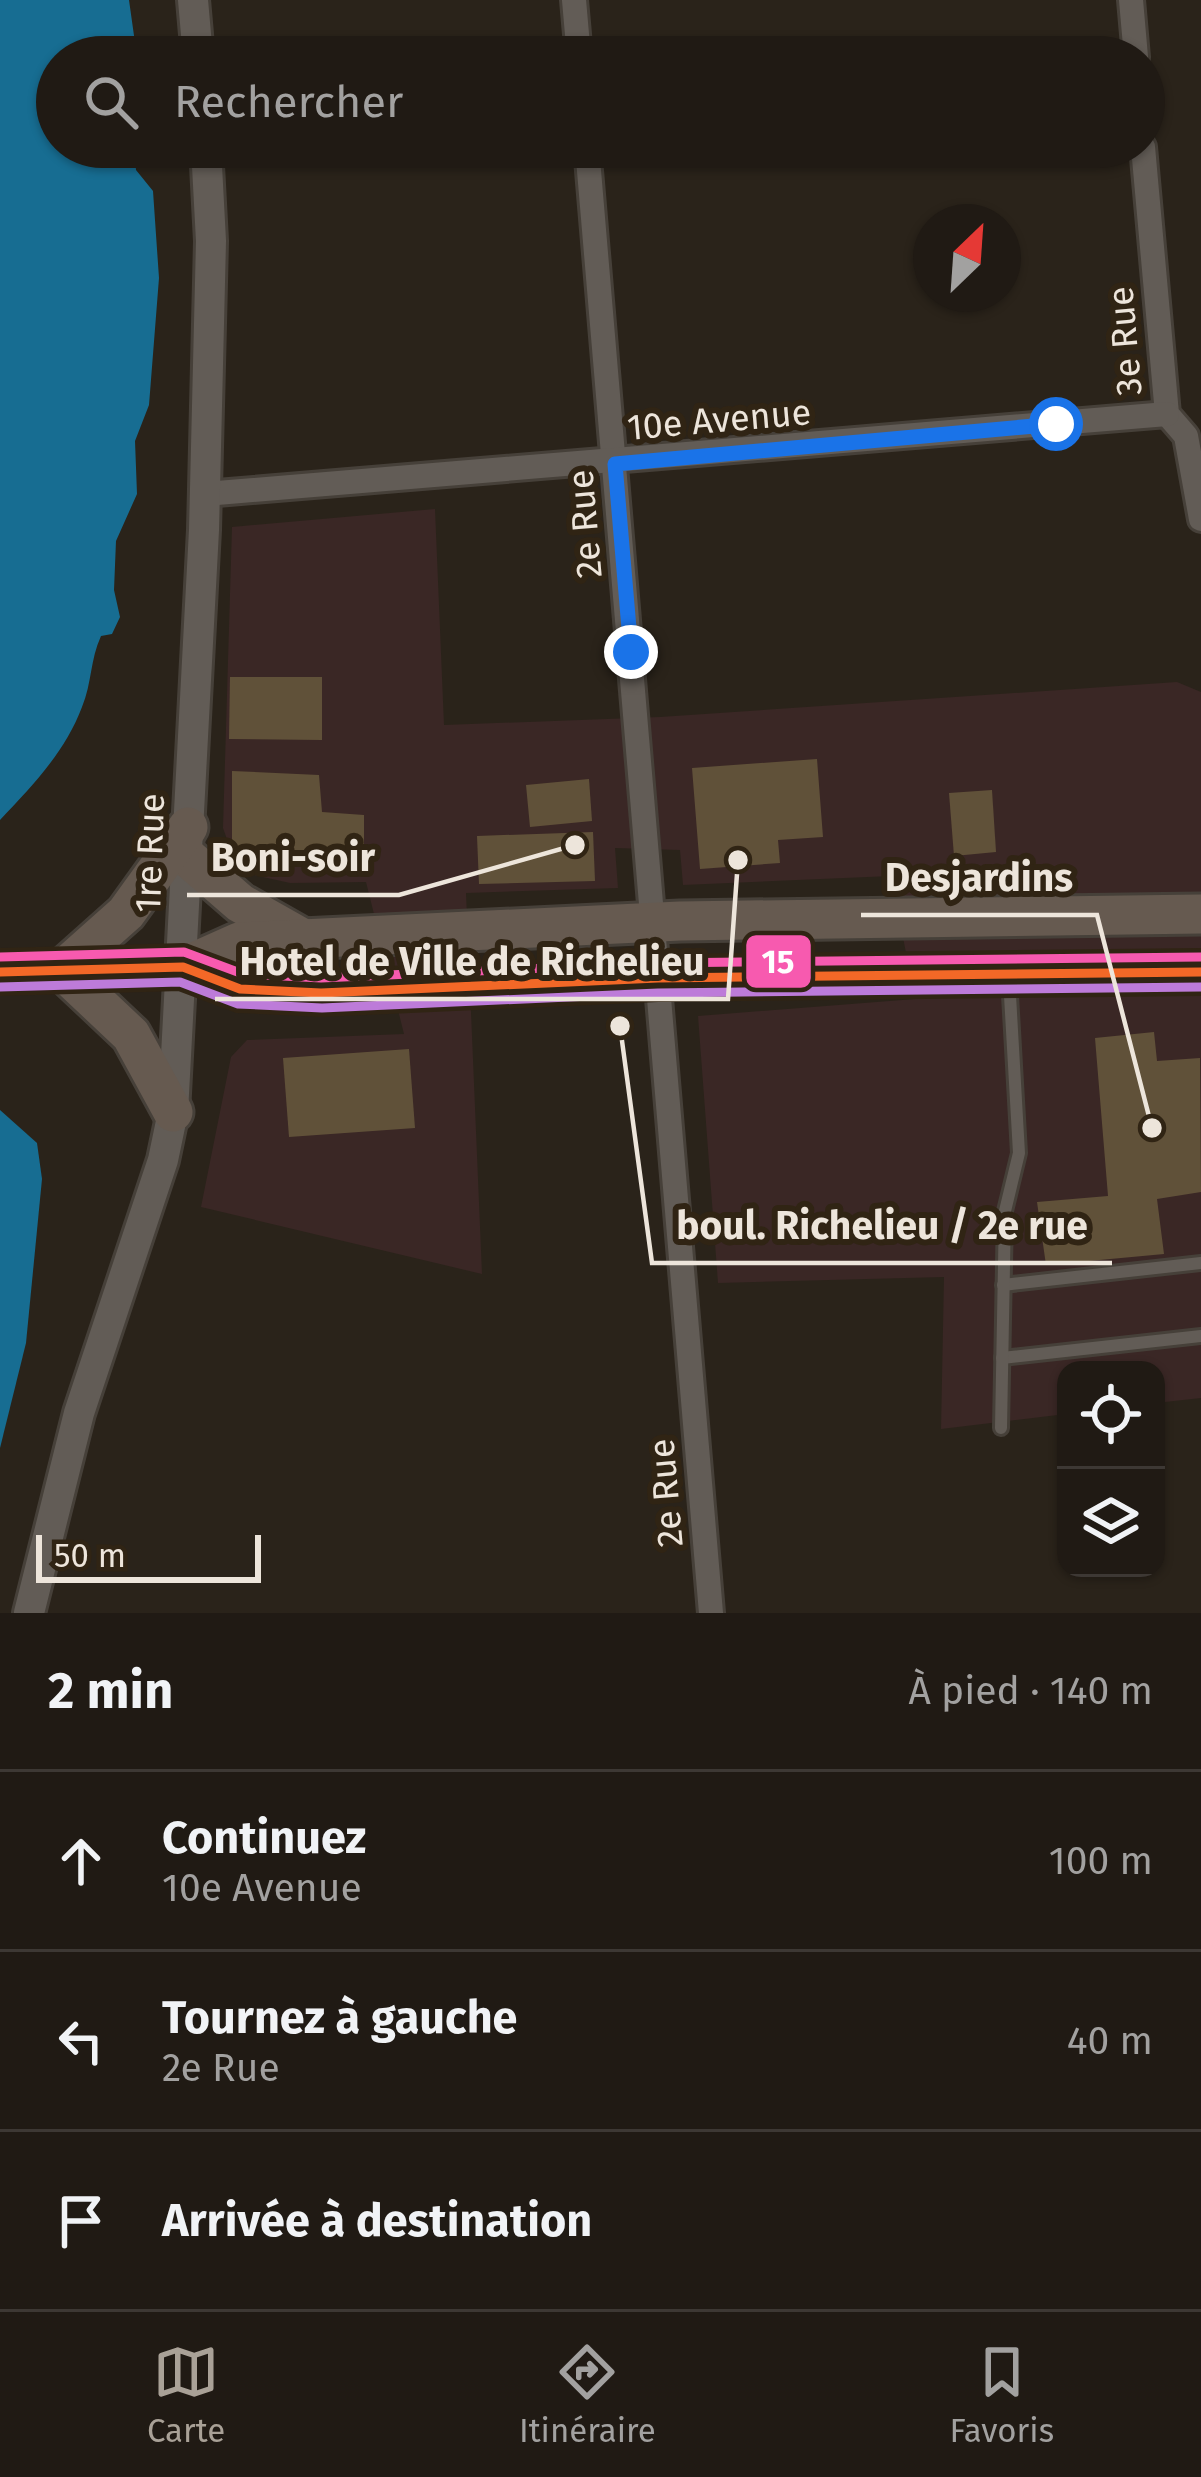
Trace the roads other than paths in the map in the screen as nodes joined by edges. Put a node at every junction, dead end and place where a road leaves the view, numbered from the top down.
1 (193, 0) edge
2 (574, 0) edge
3 (1131, 0) edge
4 (196, 36) edge
5 (577, 36) edge
6 (1134, 36) edge
7 (207, 168) edge
8 (589, 168) edge
9 (1145, 168) edge
10 (1167, 414) junction
11 (615, 464) junction
12 (205, 494) junction
13 (1200, 508) edge
14 (188, 842) junction
15 (1201, 914) edge
16 (653, 922) junction
17 (307, 940) junction
18 (183, 967) junction
19 (62, 970) junction
20 (1009, 971) junction
21 (0, 972) edge
22 (1201, 972) edge
23 (658, 978) junction
24 (173, 1112) junction
25 (1201, 1263) edge
26 (1003, 1285) junction
27 (1201, 1336) edge
28 (1002, 1358) junction
29 (1001, 1428) dead end
30 (29, 1613) edge
31 (711, 1613) edge

1 - 4 street
2 - 5 street
3 - 6 street
7 - 12 street, 1re Rue
8 - 11 street, 2e Rue
9 - 10 street, 3e Rue
10 - 11 street, 10e Avenue
10 - 13 street, 3e Rue
11 - 12 street, 10e Avenue
11 - 16 street, 2e Rue
12 - 14 street, 1re Rue
14 - 17 main road
14 - 18 street, 1re Rue
14 - 19 main road
15 - 16 main road
16 - 17 main road
16 - 23 street, 2e Rue
17 - 18 main road
18 - 19 main road
18 - 23 main road
18 - 24 street, 1re Rue
19 - 21 main road
19 - 24 main road
20 - 22 main road
20 - 23 main road
20 - 26 lane
23 - 31 street, 2e Rue
24 - 30 street, 1re Rue
25 - 26 lane
26 - 28 lane
27 - 28 lane
28 - 29 lane

